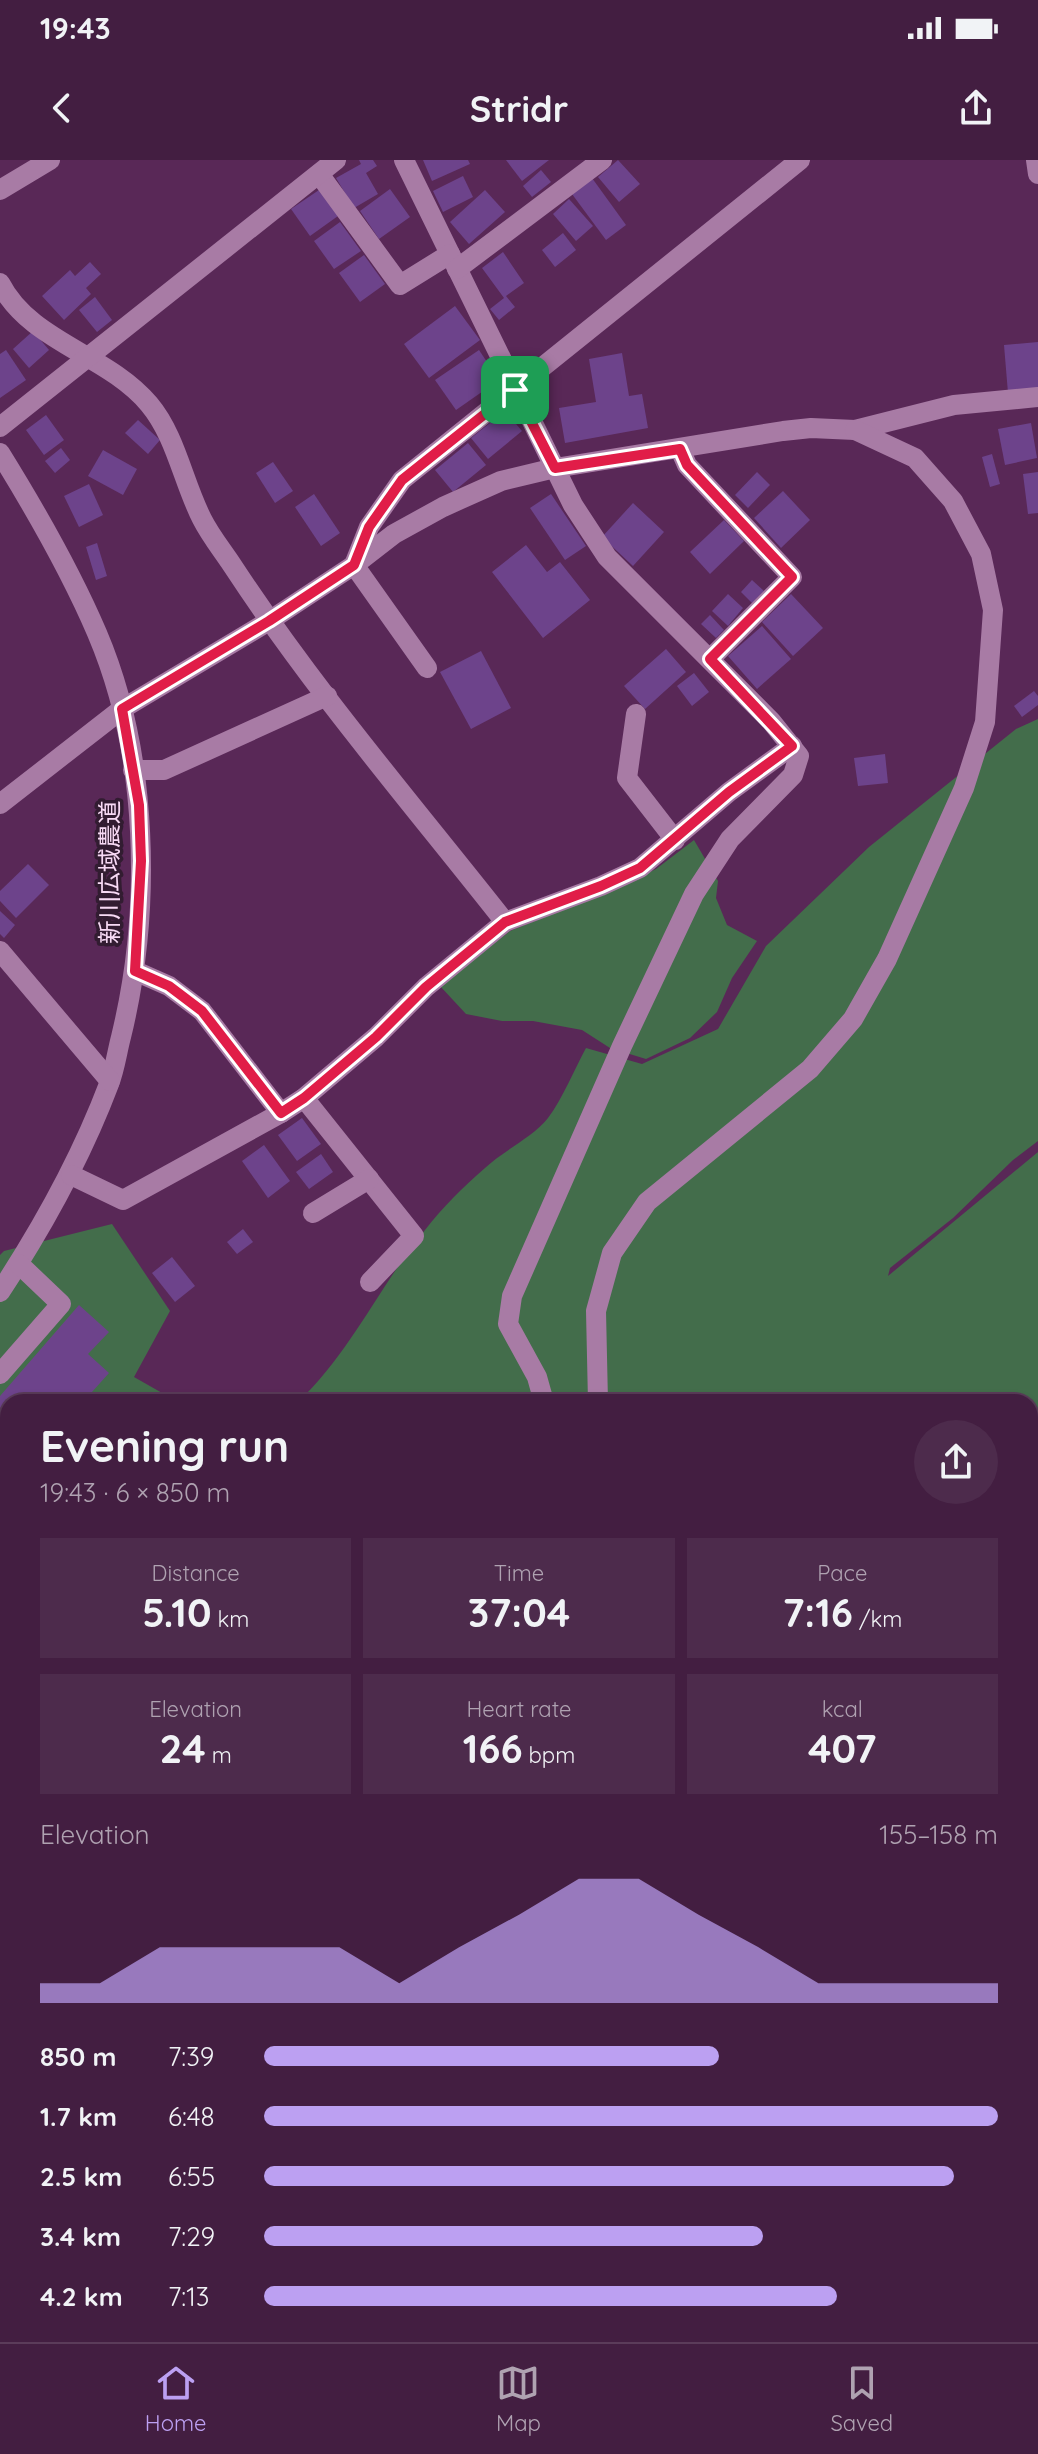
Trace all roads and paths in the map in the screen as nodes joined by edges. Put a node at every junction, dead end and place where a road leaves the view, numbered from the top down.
1 (50, 160) edge
2 (336, 160) edge
3 (404, 160) edge
4 (602, 160) edge
5 (800, 160) edge
6 (1036, 160) edge
7 (319, 174) junction
8 (1038, 174) edge
9 (0, 190) edge
10 (453, 262) junction
11 (0, 283) edge
12 (89, 356) junction
13 (515, 390) junction
14 (1038, 397) edge
15 (0, 427) edge
16 (855, 430) junction
17 (680, 449) junction
18 (0, 453) edge
19 (555, 468) junction
20 (354, 565) junction
21 (269, 621) junction
22 (710, 659) junction
23 (427, 668) dead end
24 (327, 696) junction
25 (122, 709) junction
26 (636, 714) dead end
27 (792, 746) junction
28 (133, 770) junction
29 (0, 804) edge
30 (675, 840) junction
31 (505, 922) junction
32 (0, 951) edge
33 (135, 971) junction
34 (110, 1081) junction
35 (304, 1098) junction
36 (281, 1113) junction
37 (71, 1175) junction
38 (369, 1179) junction
39 (313, 1213) dead end
40 (19, 1264) junction
41 (370, 1282) dead end
42 (0, 1292) edge
43 (0, 1374) edge
44 (542, 1394) edge
45 (598, 1394) edge

1 - 9 street
2 - 7 street
3 - 10 street
4 - 10 street
5 - 13 street
6 - 8 street
7 - 10 street
7 - 12 street
10 - 13 street
11 - 12 street
12 - 15 street
12 - 21 street
13 - 19 street
13 - 20 street
14 - 16 street
16 - 17 street
16 - 45 street
17 - 19 street
17 - 22 street
18 - 25 street, 新川広域農道
19 - 20 street
19 - 22 street
20 - 21 street
20 - 23 street
21 - 24 street
21 - 25 street
22 - 27 street
24 - 28 street
24 - 31 street
25 - 28 street, 新川広域農道
25 - 29 street
26 - 30 street
27 - 30 street
27 - 44 street
28 - 33 street, 新川広域農道
30 - 31 street
31 - 35 street
32 - 34 street
33 - 34 street, 新川広域農道
33 - 36 street
34 - 37 street, 新川広域農道
35 - 36 street
35 - 38 street
36 - 37 street
37 - 40 street, 新川広域農道
38 - 39 street
38 - 41 street
40 - 42 street, 新川広域農道
40 - 43 street

